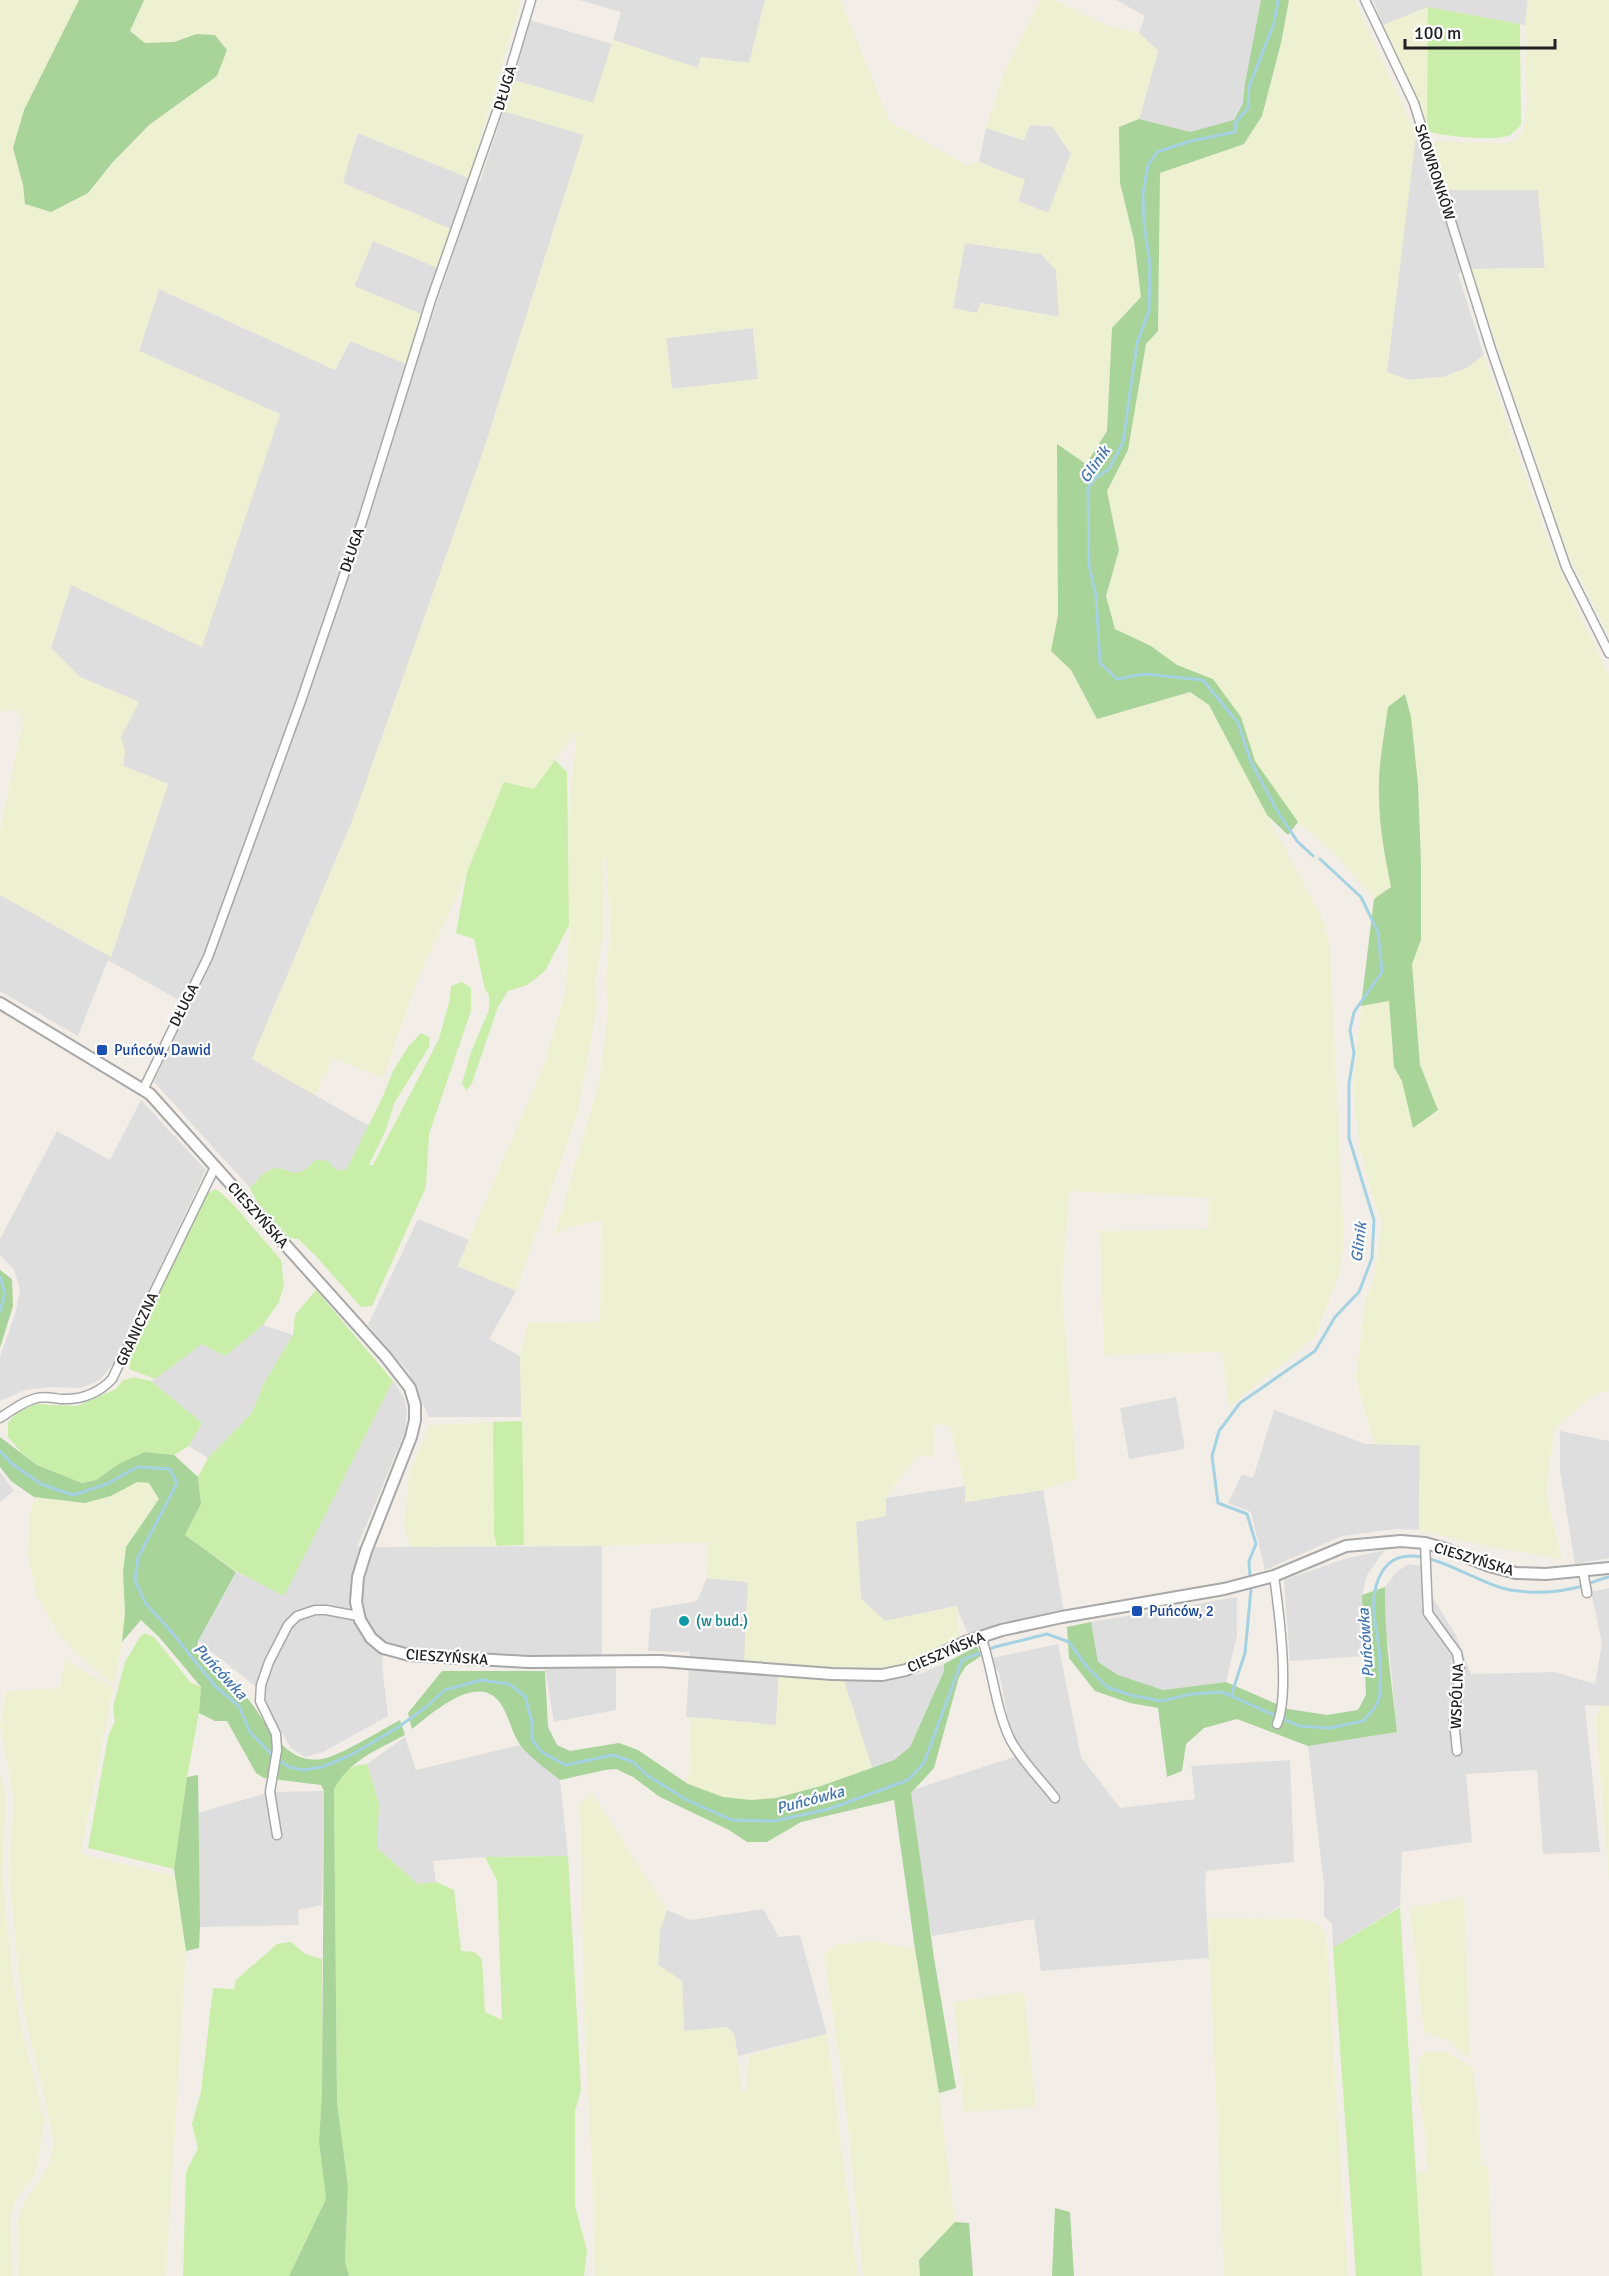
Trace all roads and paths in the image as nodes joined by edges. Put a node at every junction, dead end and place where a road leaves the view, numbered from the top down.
1 (531, 0) edge
2 (1365, 0) edge
3 (1609, 653) edge
4 (0, 1003) edge
5 (144, 1088) junction
6 (215, 1167) junction
7 (0, 1418) edge
8 (1425, 1547) junction
9 (1609, 1568) edge
10 (1584, 1575) junction
11 (1274, 1576) junction
12 (1587, 1593) dead end
13 (358, 1616) junction
14 (983, 1640) junction
15 (1276, 1724) dead end
16 (1457, 1751) dead end
17 (1055, 1798) dead end
18 (277, 1835) dead end

1 - 5 street, DŁUGA
2 - 3 street, SKOWRONKÓW
4 - 5 street, CIESZYŃSKA
5 - 6 street, CIESZYŃSKA
6 - 7 street, GRANICZNA
6 - 13 street, CIESZYŃSKA
8 - 10 street, CIESZYŃSKA
8 - 11 street, CIESZYŃSKA
8 - 16 street, WSPÓLNA
9 - 10 street, CIESZYŃSKA
10 - 12 street
11 - 14 street, CIESZYŃSKA
11 - 15 street
13 - 14 street, CIESZYŃSKA
13 - 18 street
14 - 17 street

